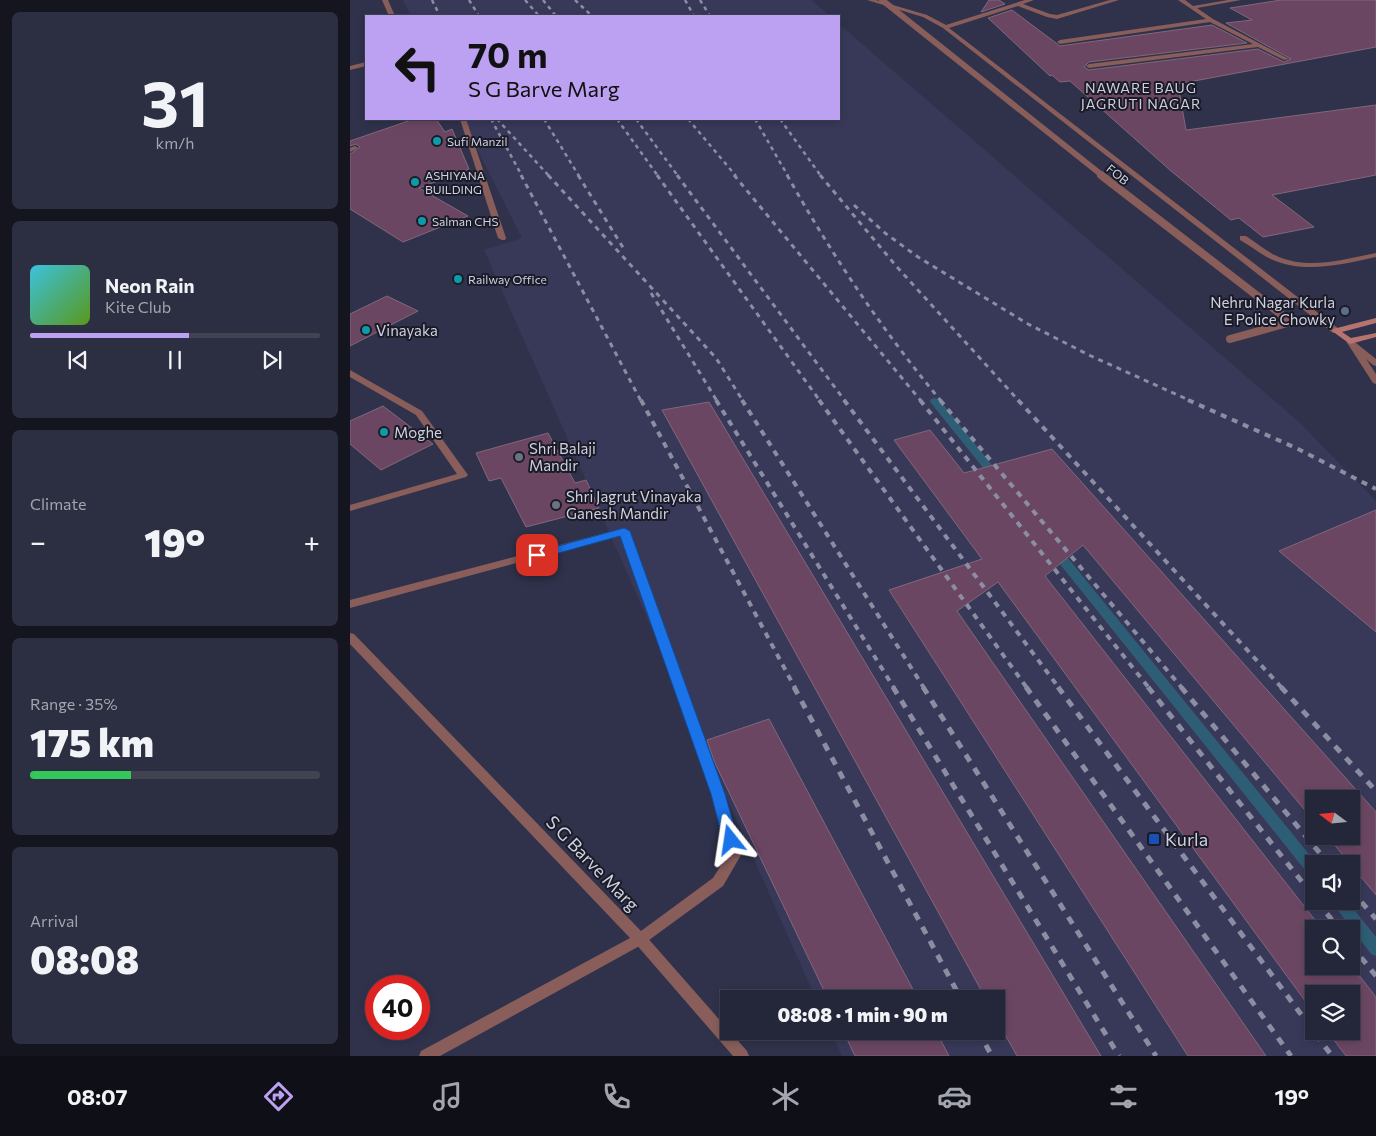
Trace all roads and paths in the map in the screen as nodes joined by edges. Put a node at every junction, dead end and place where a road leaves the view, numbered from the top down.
1 (385, 0) edge
2 (870, 0) edge
3 (882, 0) edge
4 (1031, 0) edge
5 (1116, 0) edge
6 (1181, 0) edge
7 (1198, 0) edge
8 (1238, 0) edge
9 (1018, 4) junction
10 (1207, 5) junction
11 (1194, 7) junction
12 (392, 15) edge
13 (1211, 20) junction
14 (945, 27) junction
15 (1060, 42) dead end
16 (1259, 45) junction
17 (1286, 59) dead end
18 (365, 64) edge
19 (1089, 66) dead end
20 (350, 68) edge
21 (463, 120) edge
22 (502, 238) dead end
23 (1243, 238) dead end
24 (1376, 255) edge
25 (1376, 320) edge
26 (1336, 331) junction
27 (1376, 335) edge
28 (1230, 339) dead end
29 (1350, 342) junction
30 (1376, 363) edge
31 (350, 373) edge
32 (1376, 382) edge
33 (350, 508) edge
34 (350, 604) edge
35 (350, 637) edge
36 (640, 939) junction
37 (426, 1056) edge
38 (742, 1056) edge

1 - 12 street
2 - 14 street
3 - 28 street, FOB, bridge
4 - 9 street
5 - 9 street
6 - 11 street
7 - 10 street
8 - 10 street
9 - 14 street
10 - 11 street
11 - 13 street
13 - 15 street
13 - 16 street
14 - 26 street
16 - 17 street
16 - 19 street
18 - 20 street
21 - 22 street
23 - 24 street
25 - 26 main road
26 - 29 main road
27 - 29 main road
29 - 30 street
29 - 32 street
31 - 33 street
34 - 36 street
35 - 36 street, S G Barve Marg
36 - 37 street
36 - 38 street, S G Barve Marg

